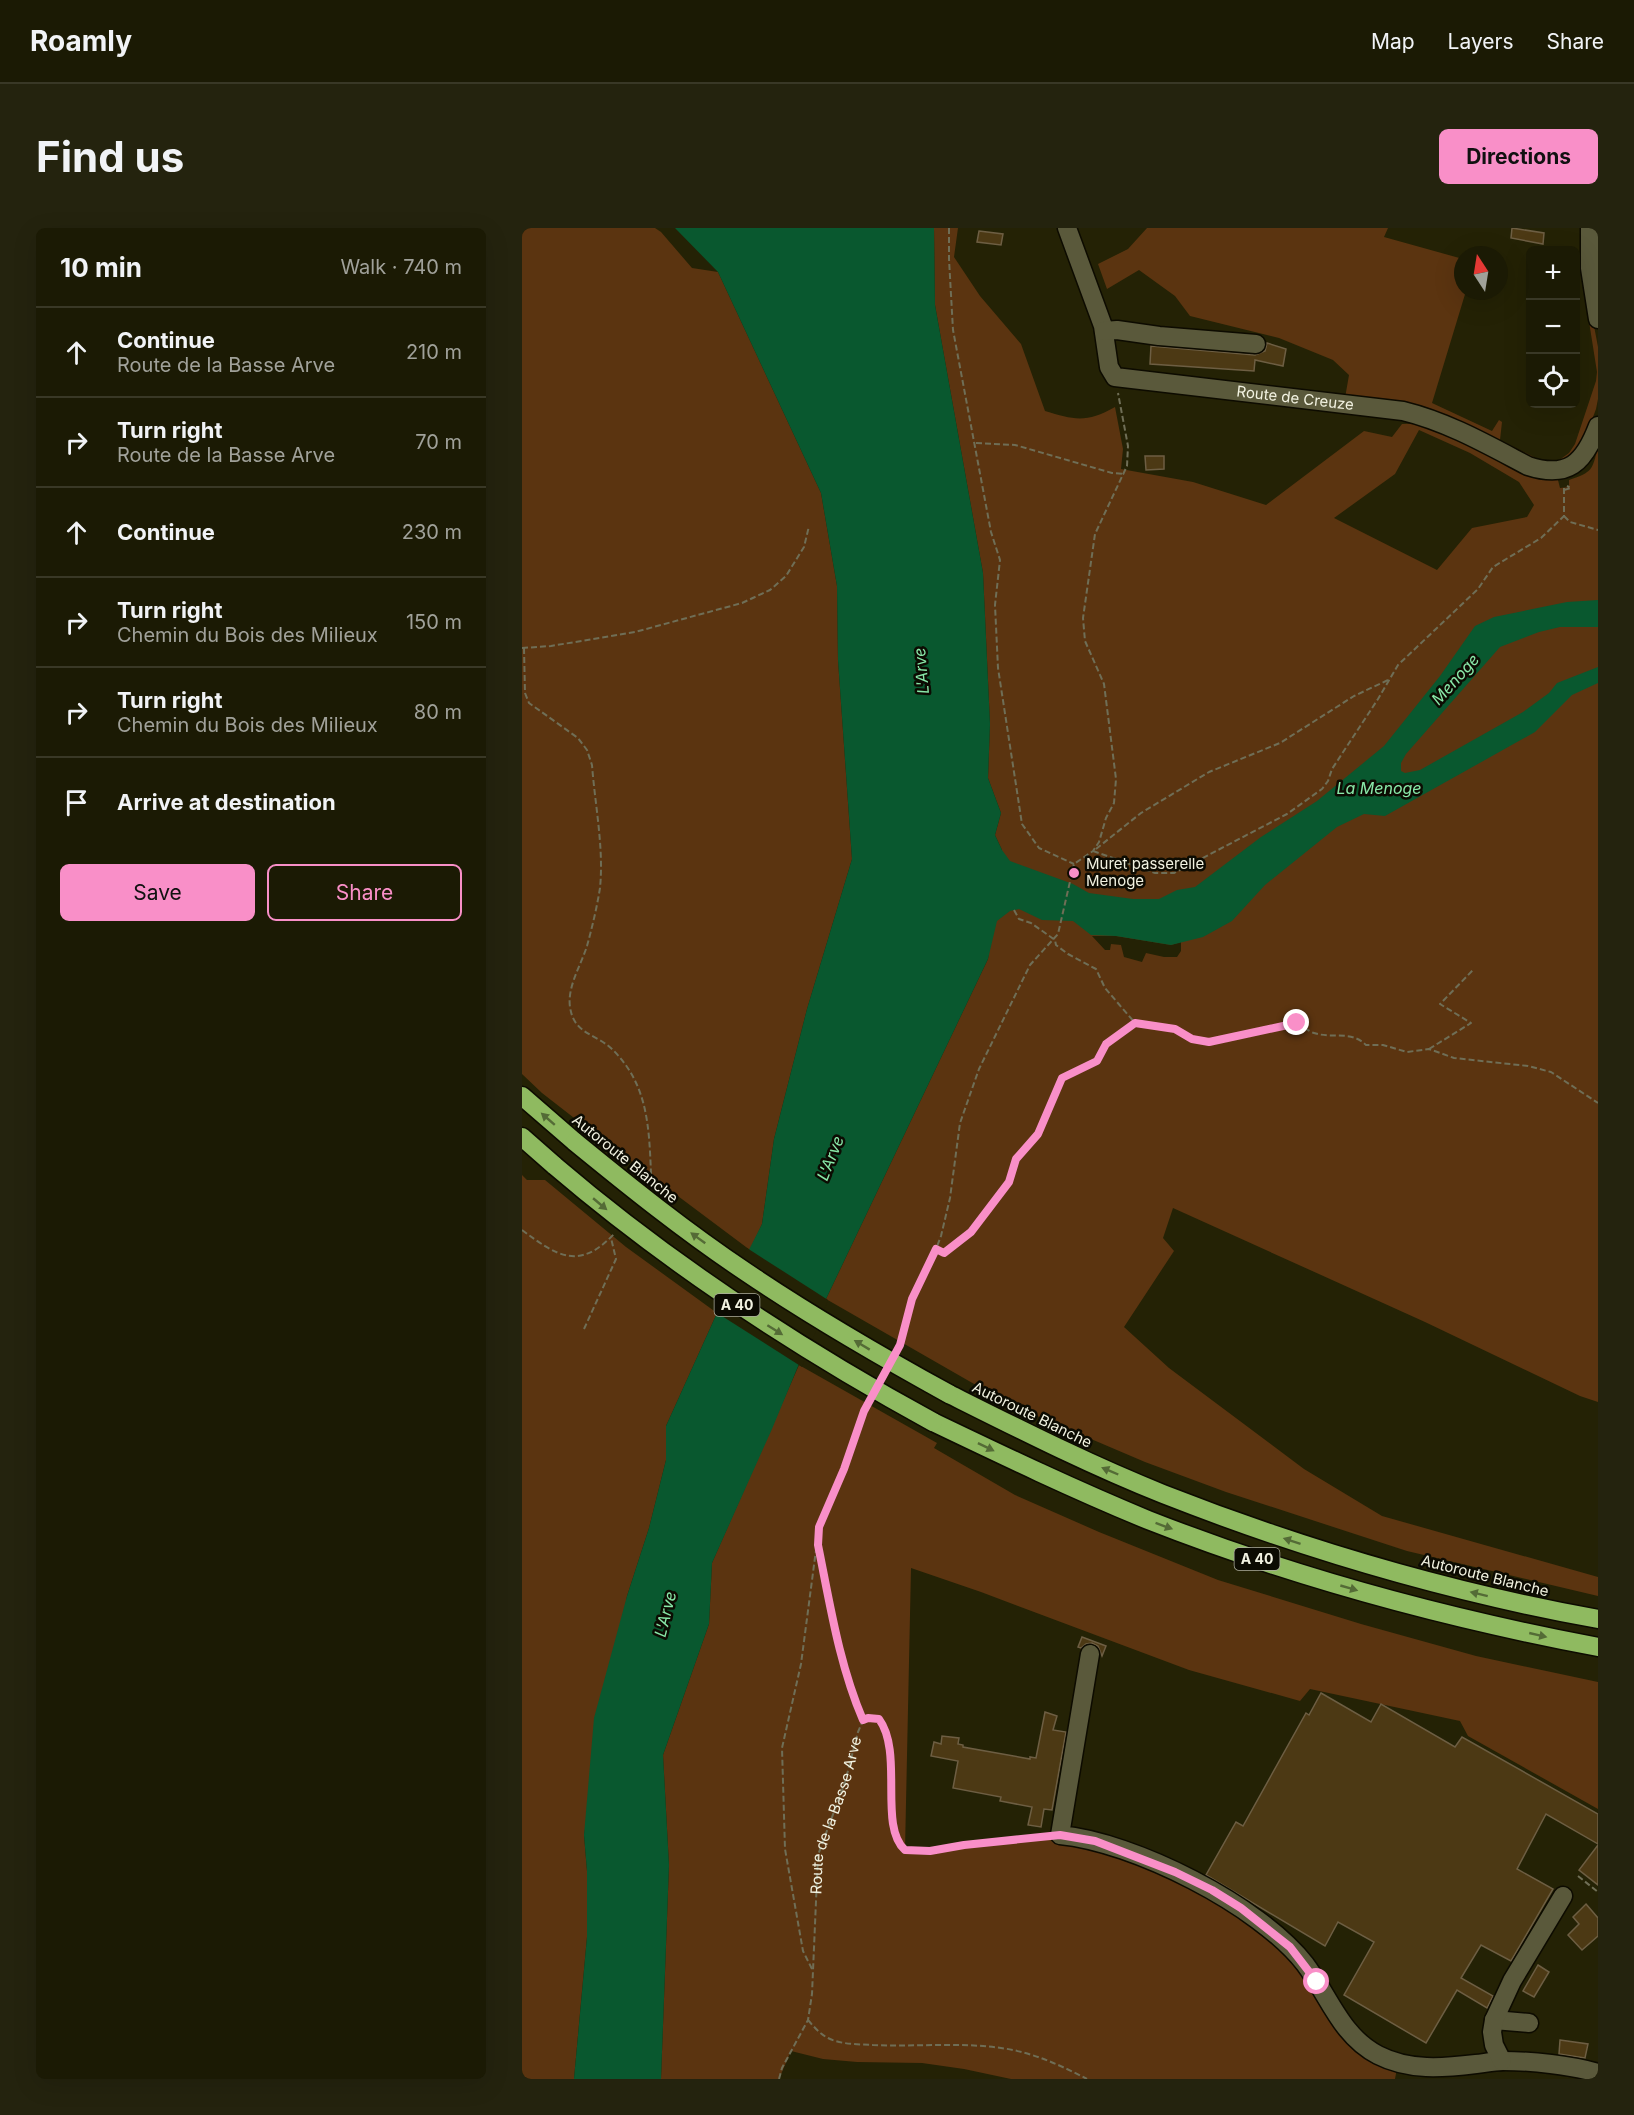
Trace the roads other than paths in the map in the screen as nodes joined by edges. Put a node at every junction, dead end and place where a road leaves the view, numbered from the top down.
1 (1067, 228) edge
2 (1590, 228) edge
3 (1598, 319) edge
4 (1104, 331) junction
5 (1256, 344) dead end
6 (1598, 426) edge
7 (522, 1096) edge
8 (522, 1137) edge
9 (1598, 1619) edge
10 (1598, 1647) edge
11 (1090, 1654) dead end
12 (1563, 1896) dead end
13 (1494, 2020) junction
14 (1529, 2023) dead end
15 (1502, 2061) junction
16 (1598, 2073) edge

1 - 4 street
2 - 3 street
4 - 5 street
4 - 6 street, Route de Creuze
9 -> 7 highway, Autoroute Blanche / A 40, bridge
8 -> 10 highway, A 40, bridge
11 - 15 street
12 - 13 street
13 - 14 street
13 - 15 street
15 - 16 street

